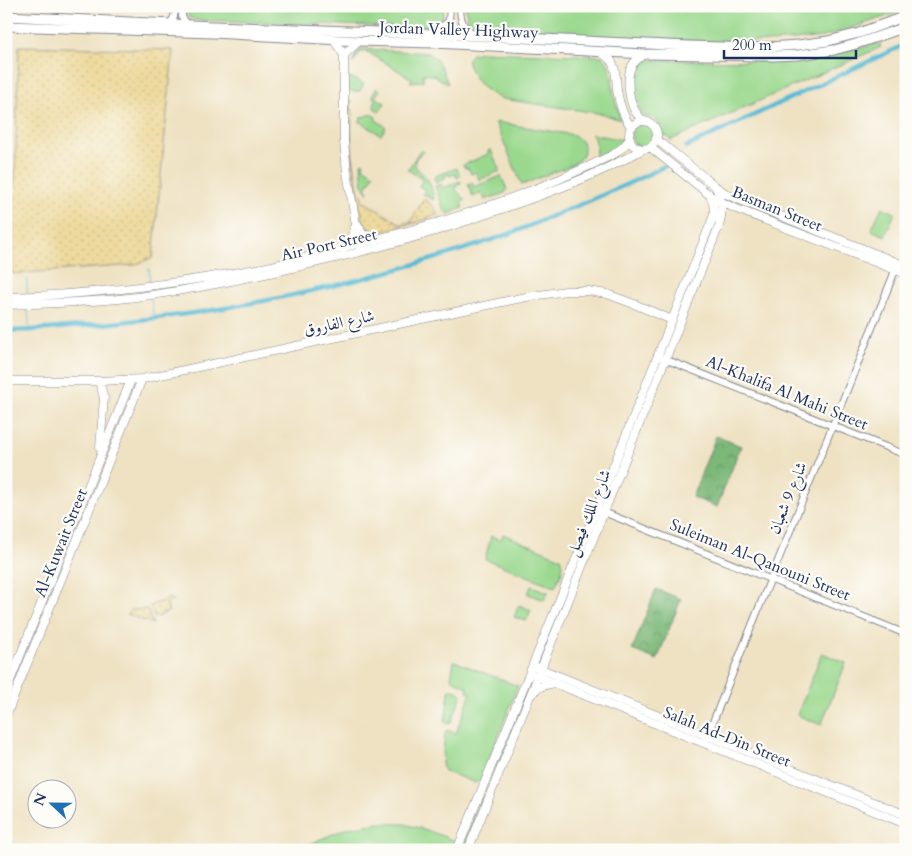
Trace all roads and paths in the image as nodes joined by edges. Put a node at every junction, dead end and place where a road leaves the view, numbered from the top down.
1 (176, 6) edge
2 (182, 6) edge
3 (450, 6) edge
4 (460, 6) edge
5 (6, 16) edge
6 (906, 16) edge
7 (170, 24) junction
8 (188, 25) junction
9 (6, 26) edge
10 (906, 27) edge
11 (455, 29) junction
12 (213, 30) junction
13 (432, 34) junction
14 (476, 36) junction
15 (333, 39) junction
16 (359, 41) junction
17 (600, 52) junction
18 (773, 52) junction
19 (645, 54) junction
20 (344, 56) junction
21 (642, 120) junction
22 (631, 127) junction
23 (656, 138) junction
24 (630, 139) junction
25 (646, 148) junction
26 (715, 186) junction
27 (709, 194) junction
28 (722, 202) junction
29 (356, 223) junction
30 (711, 223) junction
31 (719, 226) junction
32 (377, 240) junction
33 (358, 244) junction
34 (343, 248) junction
35 (361, 253) junction
36 (900, 266) edge
37 (906, 274) edge
38 (6, 297) edge
39 (6, 305) edge
40 (672, 320) junction
41 (658, 356) junction
42 (666, 359) junction
43 (6, 380) edge
44 (131, 380) junction
45 (142, 380) junction
46 (100, 381) junction
47 (832, 426) junction
48 (906, 455) edge
49 (97, 465) junction
50 (596, 509) junction
51 (604, 512) junction
52 (770, 580) junction
53 (906, 634) edge
54 (541, 668) junction
55 (531, 669) junction
56 (538, 676) junction
57 (12, 678) junction
58 (20, 680) junction
59 (554, 683) junction
60 (6, 691) edge
61 (529, 698) junction
62 (6, 716) edge
63 (708, 735) junction
64 (704, 743) junction
65 (906, 815) edge
66 (906, 824) edge
67 (457, 850) edge
68 (468, 850) edge

1 - 7 street
2 - 8 street
3 - 11 street
4 - 11 street
5 - 7 highway, Jordan Valley Highway
6 - 18 highway, Jordan Valley Highway
7 - 8 highway, Jordan Valley Highway
8 - 12 highway, Jordan Valley Highway
9 - 12 highway, Jordan Valley Highway
10 - 18 highway, Jordan Valley Highway
11 - 13 highway, Jordan Valley Highway
11 - 13 street
11 - 14 highway, Jordan Valley Highway
11 - 14 street
11 - 16 highway, Jordan Valley Highway
11 - 17 highway, Jordan Valley Highway
12 - 13 highway, Jordan Valley Highway
12 - 15 highway, Jordan Valley Highway
14 - 18 highway, Jordan Valley Highway
15 - 16 highway, Jordan Valley Highway
15 - 20 main road
16 - 20 main road
17 - 19 highway, Jordan Valley Highway
17 - 22 main road
18 - 19 highway, Jordan Valley Highway
19 - 21 main road
20 - 29 main road
21 - 22 main road
21 - 23 main road
22 - 24 main road
23 - 25 main road
23 - 26 main road, Basman Street
24 - 25 main road
24 - 32 main road, Air Port Street
25 - 27 main road, Basman Street
25 - 35 main road, Air Port Street
26 - 28 main road
26 - 36 main road, Basman Street
27 - 28 main road, Basman Street
27 - 30 main road, شارع الملك فيصل
28 - 31 main road, شارع الملك فيصل
28 - 36 main road, Basman Street
29 - 32 main road
29 - 33 main road
29 - 34 main road
30 - 31 main road
30 - 40 main road, شارع الملك فيصل
31 - 42 main road, شارع الملك فيصل
32 - 33 main road, Air Port Street
33 - 34 main road, Air Port Street
33 - 35 main road
34 - 38 main road, Air Port Street
35 - 39 main road, Air Port Street
36 - 37 main road, Basman Street
36 - 47 street, شارع 9 شعبان
40 - 41 main road, شارع الملك فيصل
40 - 45 main road, شارع الفاروق
41 - 42 street, Al-Khalifa Al Mahi Street
41 - 50 main road, شارع الملك فيصل
42 - 47 street, Al-Khalifa Al Mahi Street
42 - 51 main road, شارع الملك فيصل
43 - 46 main road, شارع الفاروق
44 - 45 main road, شارع الفاروق
44 - 46 main road, شارع الفاروق
44 - 49 main road, Al-Kuwait Street
45 - 58 main road, Al-Kuwait Street
46 - 49 main road
47 - 48 street, Al-Khalifa Al Mahi Street
47 - 52 street, شارع 9 شعبان
49 - 57 main road, Al-Kuwait Street
50 - 51 street, Suleiman Al-Qanouni Street
50 - 55 main road, شارع الملك فيصل
51 - 52 street, Suleiman Al-Qanouni Street
51 - 54 main road, شارع الملك فيصل
52 - 53 street, Suleiman Al-Qanouni Street
52 - 63 street, شارع 9 شعبان
54 - 55 main road, Salah Ad-Din Street
54 - 56 main road, شارع الملك فيصل
54 - 63 main road, Salah Ad-Din Street
55 - 56 main road, Salah Ad-Din Street
55 - 67 main road, شارع الملك فيصل
56 - 59 main road, Salah Ad-Din Street
56 - 61 main road, شارع الملك فيصل
57 - 58 main road
57 - 60 main road, Al-Kuwait Street
58 - 62 main road, Al-Kuwait Street
59 - 61 main road
59 - 64 main road, Salah Ad-Din Street
61 - 68 main road, شارع الملك فيصل
63 - 64 street, شارع 9 شعبان
63 - 65 main road, Salah Ad-Din Street
64 - 66 main road, Salah Ad-Din Street

